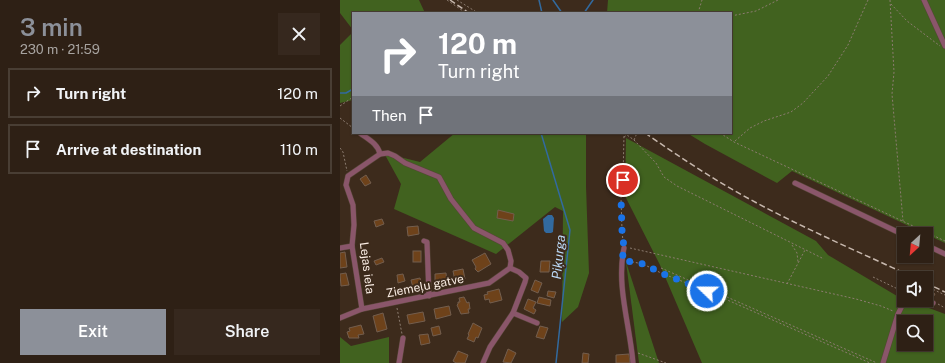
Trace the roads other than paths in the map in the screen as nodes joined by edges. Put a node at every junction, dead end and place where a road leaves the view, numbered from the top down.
1 (924, 0) edge
2 (945, 46) edge
3 (361, 134) edge
4 (380, 154) junction
5 (795, 184) dead end
6 (897, 232) edge
7 (424, 241) dead end
8 (352, 246) junction
9 (340, 248) edge
10 (624, 248) road end
11 (933, 248) edge
12 (945, 254) edge
13 (510, 268) junction
14 (429, 296) junction
15 (902, 307) edge
16 (362, 309) junction
17 (513, 313) junction
18 (340, 318) edge
19 (536, 323) dead end
20 (403, 338) road end
21 (399, 363) edge
22 (483, 363) edge
23 (633, 363) edge
24 (884, 363) edge

1 - 2 street
3 - 4 street
4 - 8 street, Lejas iela
4 - 13 street
5 - 6 street
7 - 14 street
8 - 9 street
8 - 16 street, Lejas iela
10 - 23 street
11 - 12 street
13 - 14 street, Ziemeļu gatve
13 - 17 street
14 - 16 street, Ziemeļu gatve
15 - 24 street
16 - 18 street, Ziemeļu gatve
17 - 19 street
17 - 22 street
20 - 21 street

